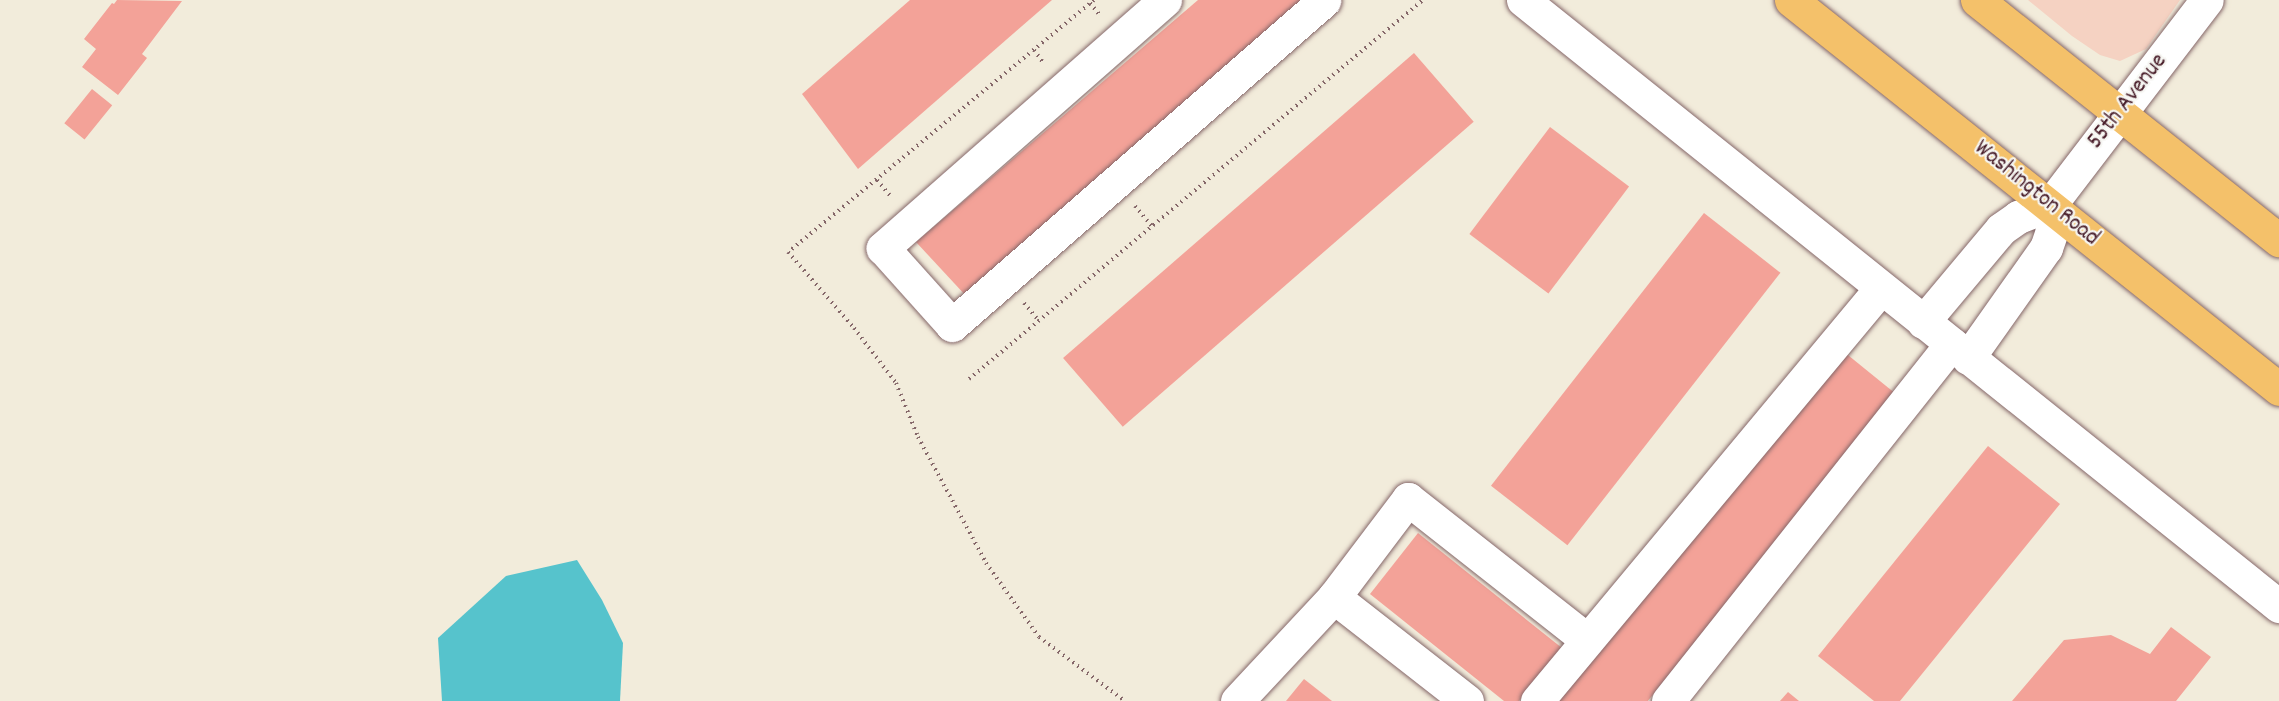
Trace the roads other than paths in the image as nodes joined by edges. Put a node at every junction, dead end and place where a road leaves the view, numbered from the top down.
1 (1165, 0) edge
2 (1324, 0) edge
3 (1523, 0) edge
4 (1791, 0) edge
5 (1977, 0) edge
6 (2207, 0) edge
7 (2119, 113) junction
8 (2050, 205) junction
9 (2279, 240) edge
10 (1881, 288) junction
11 (1923, 322) junction
12 (1959, 351) junction
13 (2279, 389) edge
14 (1334, 597) junction
15 (2279, 606) edge
16 (1587, 640) junction
17 (1237, 701) edge
18 (1467, 701) edge
19 (1538, 701) edge
20 (1668, 701) edge

1 - 2 street
3 - 10 street
4 - 8 main road, Washington Road
5 - 7 main road
6 - 7 street, 55th Avenue
7 - 8 street, 55th Avenue
7 - 9 main road
8 - 11 street
8 - 12 street
8 - 13 main road, Washington Road
10 - 11 street
10 - 16 street
11 - 12 street
12 - 15 street
12 - 20 street
14 - 16 street
14 - 17 street
14 - 18 street
16 - 19 street

